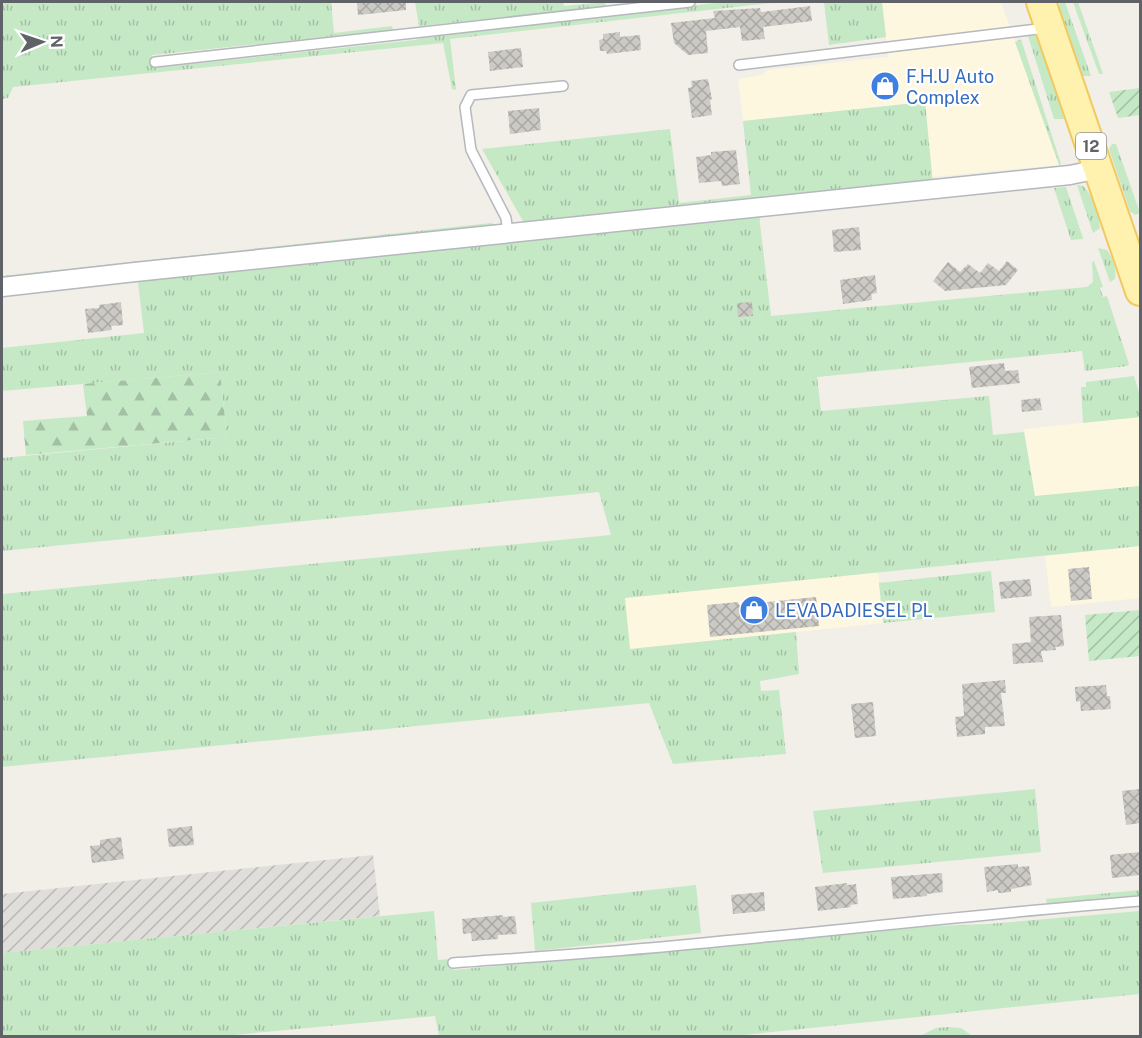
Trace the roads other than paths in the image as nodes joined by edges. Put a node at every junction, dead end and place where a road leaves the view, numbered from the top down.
1 (690, 2) edge
2 (1041, 2) edge
3 (1050, 28) junction
4 (155, 62) dead end
5 (739, 64) dead end
6 (563, 86) dead end
7 (1098, 169) junction
8 (508, 233) junction
9 (2, 287) edge
10 (1140, 291) edge
11 (1140, 901) edge
12 (453, 963) dead end

1 - 4 lane
2 - 3 main road, 12
3 - 5 lane
3 - 7 main road, 12
6 - 8 lane
7 - 8 street
7 - 10 main road, 12
8 - 9 street
11 - 12 lane

